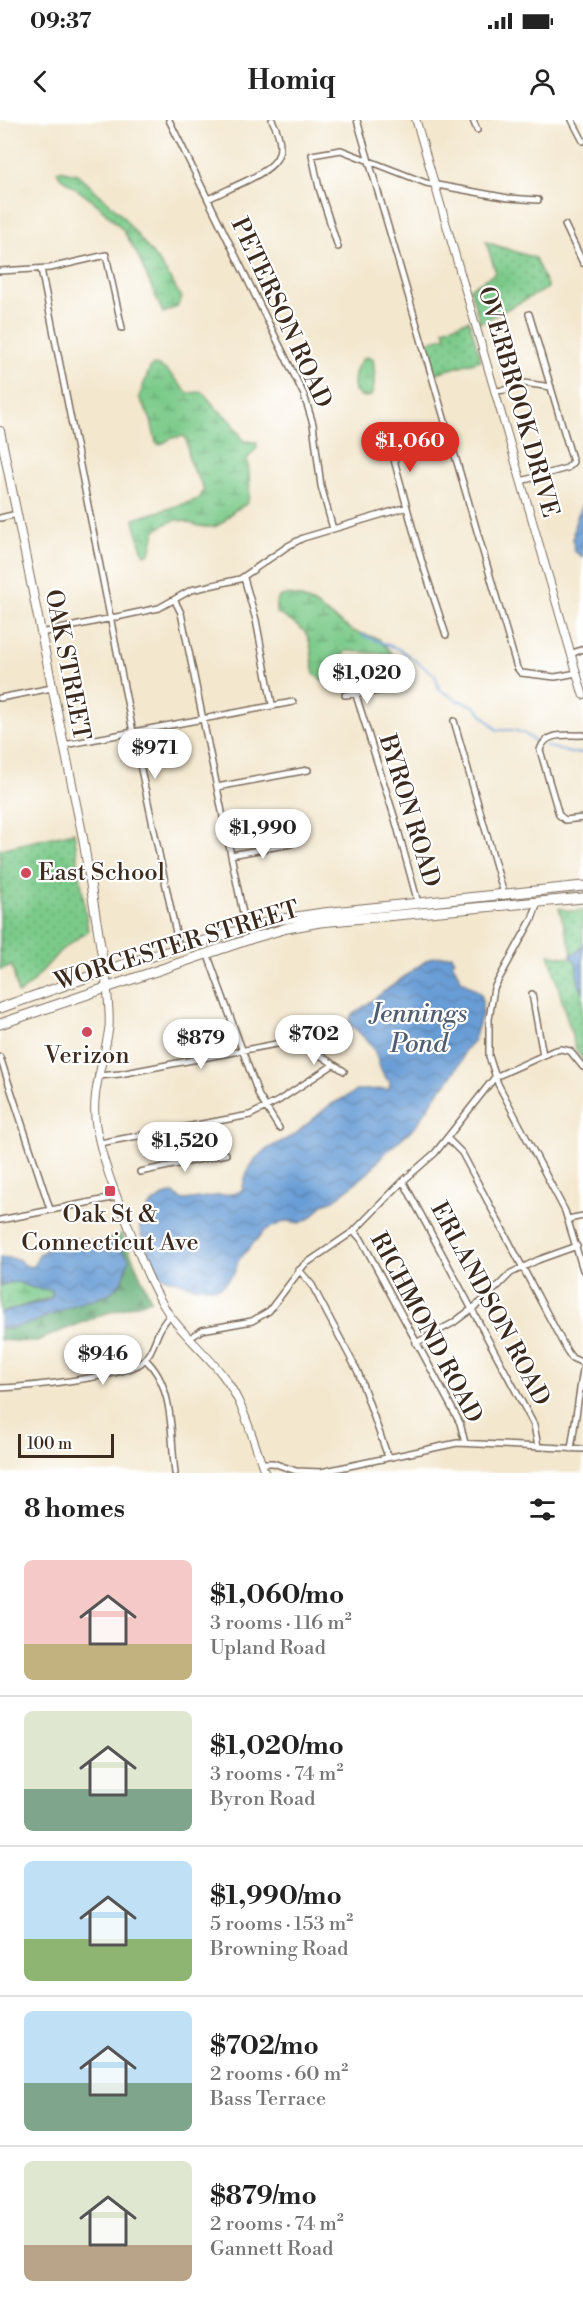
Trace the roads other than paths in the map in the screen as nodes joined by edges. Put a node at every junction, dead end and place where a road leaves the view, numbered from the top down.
1 (170, 120) edge
2 (272, 120) edge
3 (357, 120) edge
4 (416, 120) edge
5 (473, 120) edge
6 (572, 120) edge
7 (477, 130) dead end
8 (582, 136) edge
9 (369, 160) junction
10 (434, 184) junction
11 (208, 199) junction
12 (538, 200) dead end
13 (565, 225) dead end
14 (338, 246) dead end
15 (583, 263) edge
16 (41, 269) junction
17 (0, 271) edge
18 (529, 314) dead end
19 (122, 328) dead end
20 (551, 387) junction
21 (495, 391) junction
22 (0, 431) edge
23 (390, 445) dead end
24 (521, 481) junction
25 (407, 507) junction
26 (17, 514) junction
27 (0, 518) edge
28 (333, 529) junction
29 (244, 578) junction
30 (175, 601) junction
31 (111, 617) junction
32 (41, 633) junction
33 (446, 635) dead end
34 (583, 649) edge
35 (571, 654) junction
36 (577, 674) junction
37 (52, 688) junction
38 (388, 690) dead end
39 (356, 694) junction
40 (583, 694) edge
41 (345, 695) dead end
42 (0, 698) edge
43 (293, 702) dead end
44 (272, 704) junction
45 (203, 718) junction
46 (454, 721) dead end
47 (133, 732) junction
48 (583, 735) edge
49 (64, 745) junction
50 (308, 770) dead end
51 (217, 787) junction
52 (583, 818) edge
53 (291, 844) dead end
54 (231, 855) junction
55 (583, 886) edge
56 (504, 894) junction
57 (583, 898) edge
58 (538, 902) junction
59 (418, 903) junction
60 (246, 928) junction
61 (179, 947) junction
62 (207, 953) junction
63 (105, 970) junction
64 (107, 986) junction
65 (532, 994) dead end
66 (0, 1008) edge
67 (0, 1024) edge
68 (243, 1051) junction
69 (543, 1054) junction
70 (0, 1057) edge
71 (333, 1065) junction
72 (583, 1067) edge
73 (344, 1071) dead end
74 (98, 1076) junction
75 (495, 1077) junction
76 (266, 1108) junction
77 (181, 1128) junction
78 (279, 1128) dead end
79 (447, 1138) junction
80 (100, 1143) junction
81 (226, 1154) dead end
82 (188, 1161) junction
83 (140, 1172) dead end
84 (403, 1181) junction
85 (117, 1197) junction
86 (50, 1209) junction
87 (583, 1216) edge
88 (568, 1219) junction
89 (0, 1220) edge
90 (354, 1231) junction
91 (577, 1246) junction
92 (522, 1267) junction
93 (299, 1270) junction
94 (583, 1270) edge
95 (471, 1309) junction
96 (170, 1316) junction
97 (190, 1338) junction
98 (416, 1343) junction
99 (145, 1359) junction
100 (583, 1363) edge
101 (583, 1369) edge
102 (0, 1388) edge
103 (465, 1443) junction
104 (538, 1447) junction
105 (572, 1449) junction
106 (583, 1449) edge
107 (388, 1456) junction
108 (261, 1463) junction
109 (174, 1473) edge
110 (265, 1473) edge

1 - 11 street, PETERSON ROAD
2 - 11 street
3 - 9 street
4 - 10 street, OVERBROOK DRIVE
5 - 7 street
6 - 8 street
9 - 10 street
9 - 14 street
9 - 36 street
10 - 12 street
10 - 21 street, OVERBROOK DRIVE
11 - 28 street, PETERSON ROAD
13 - 15 street
16 - 17 street
16 - 19 street
16 - 31 street
18 - 20 street
20 - 21 street
20 - 24 street
21 - 24 street, OVERBROOK DRIVE
22 - 26 main road, OAK STREET
23 - 25 street
24 - 35 street, OVERBROOK DRIVE
25 - 28 street
25 - 33 street
26 - 27 street
26 - 32 main road, OAK STREET
28 - 29 street
29 - 30 street
29 - 44 street
30 - 31 street
30 - 45 street
31 - 32 street
31 - 47 street
32 - 37 main road, OAK STREET
34 - 35 street
35 - 36 street, OVERBROOK DRIVE
36 - 40 street, OVERBROOK DRIVE
37 - 42 street
37 - 49 main road, OAK STREET
38 - 39 street
39 - 41 street
39 - 59 street, BYRON ROAD
43 - 44 street
44 - 45 street
45 - 47 street
45 - 51 street
46 - 56 street
47 - 49 street
47 - 61 street
48 - 52 street
49 - 63 main road, OAK STREET
50 - 51 street
51 - 54 street
53 - 54 street
54 - 60 street
55 - 56 highway, WORCESTER STREET
56 - 59 highway, WORCESTER STREET
57 - 58 highway, WORCESTER STREET
58 - 62 highway, WORCESTER STREET
58 - 75 street
59 - 60 highway, WORCESTER STREET
60 - 61 highway, WORCESTER STREET
61 - 63 highway, WORCESTER STREET
62 - 64 highway, WORCESTER STREET
62 - 68 street
63 - 64 main road, OAK STREET
63 - 66 highway, WORCESTER STREET
64 - 67 highway, WORCESTER STREET
64 - 74 street, OAK STREET
65 - 69 street
68 - 71 street
68 - 74 street
68 - 76 street
69 - 72 street
69 - 75 street
70 - 86 street
71 - 73 street
71 - 76 street
74 - 80 street, OAK STREET
75 - 79 street
75 - 88 street
76 - 77 street
76 - 78 street
77 - 80 street
77 - 82 street
79 - 84 street
79 - 92 street
80 - 85 street, OAK STREET
81 - 82 street
82 - 83 street
84 - 90 street
84 - 95 street, ERLANDSON ROAD
85 - 86 street
85 - 96 street, OAK STREET
86 - 89 street
87 - 88 street
88 - 91 street
90 - 93 street
90 - 98 street, RICHMOND ROAD
91 - 92 street
91 - 94 street
92 - 95 street
92 - 100 street
93 - 97 street
93 - 107 street
95 - 98 street
95 - 104 street, ERLANDSON ROAD
96 - 97 street, OAK STREET
96 - 99 street
97 - 108 street, OAK STREET
98 - 103 street, RICHMOND ROAD
99 - 102 street
99 - 109 street
101 - 105 street
103 - 104 street
103 - 107 street
104 - 105 street
105 - 106 street
107 - 108 street
108 - 110 street, OAK STREET

